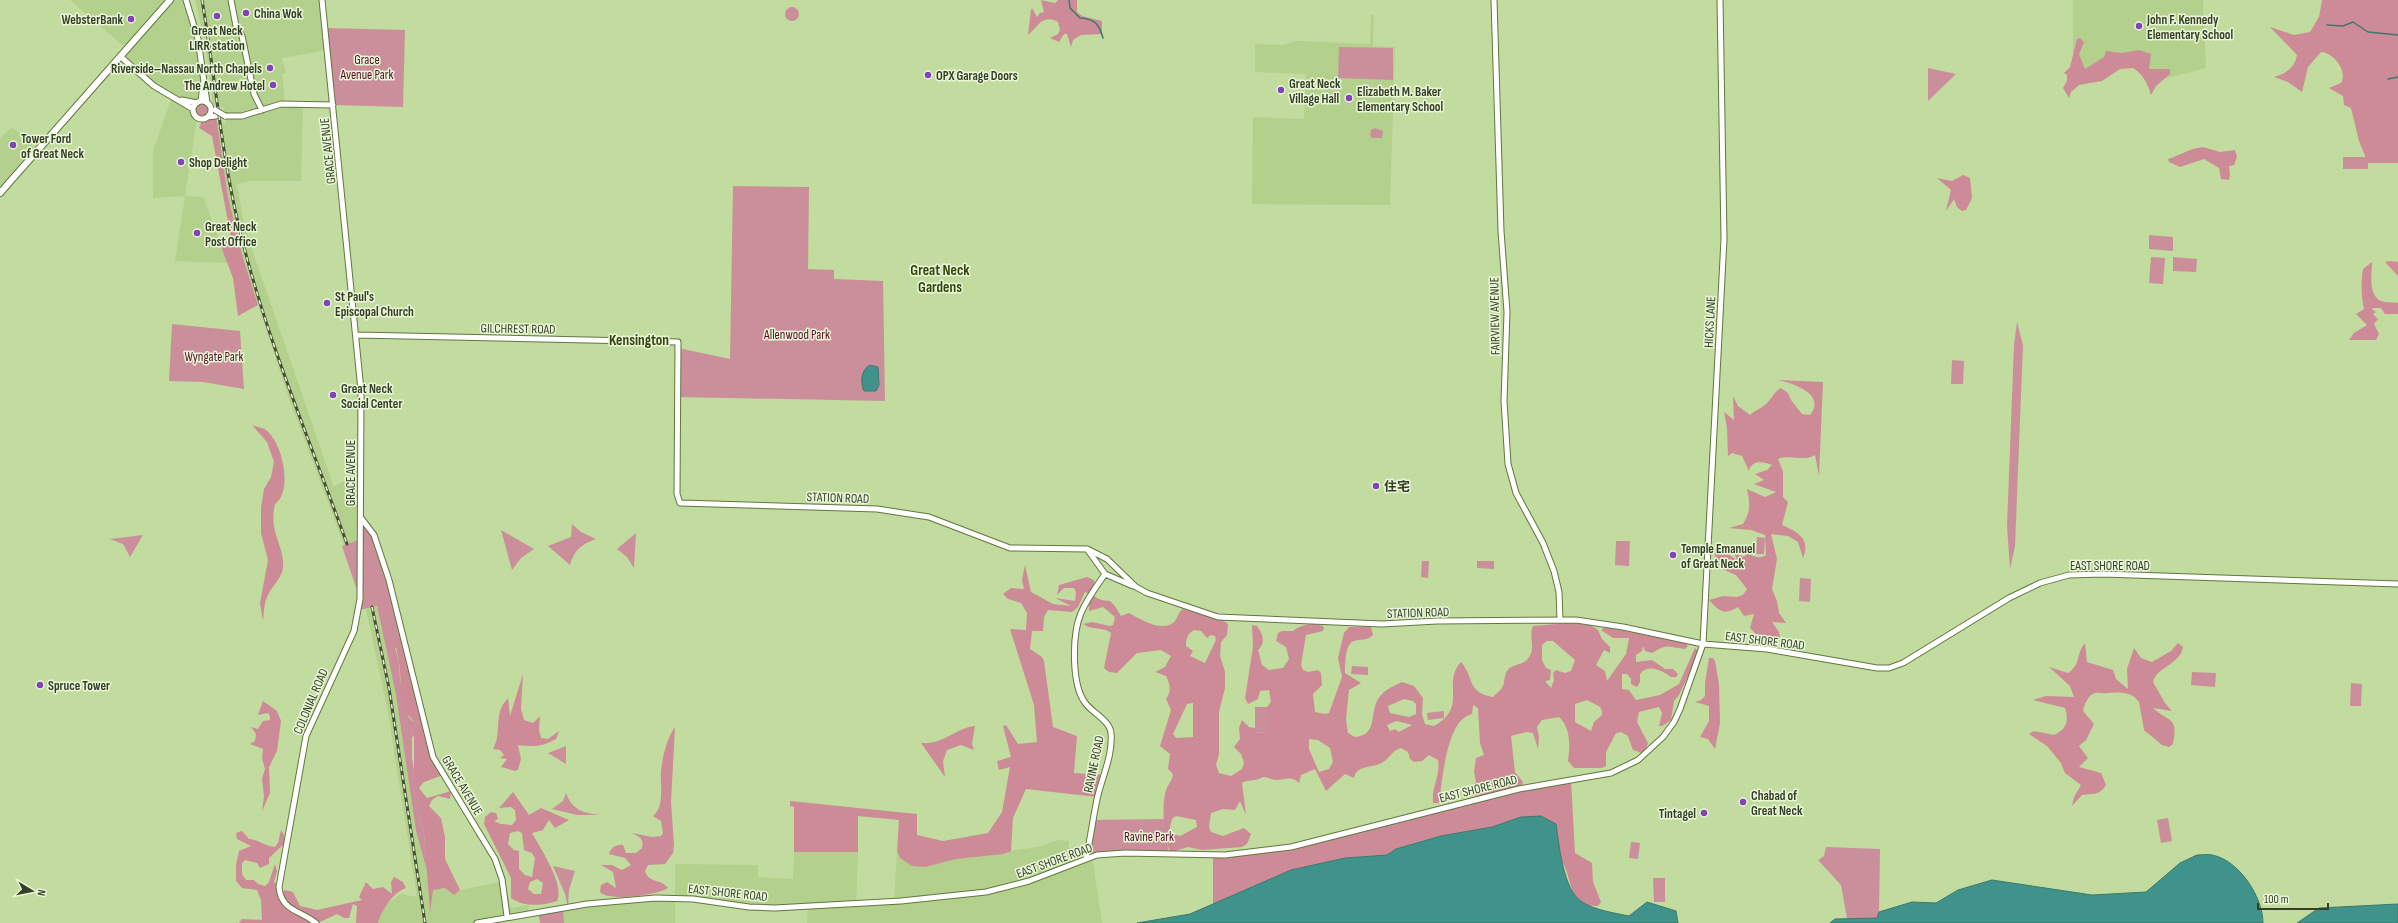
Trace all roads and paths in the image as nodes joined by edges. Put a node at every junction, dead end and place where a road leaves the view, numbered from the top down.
1 (170, 0) edge
2 (186, 0) edge
3 (231, 0) edge
4 (322, 0) edge
5 (1494, 0) edge
6 (1720, 0) edge
7 (121, 57) junction
8 (203, 75) junction
9 (179, 100) junction
10 (199, 102) junction
11 (208, 105) junction
12 (333, 105) junction
13 (193, 109) junction
14 (262, 110) junction
15 (215, 113) junction
16 (207, 116) junction
17 (0, 193) edge
18 (357, 335) junction
19 (678, 342) joint
20 (361, 518) junction
21 (1087, 549) junction
22 (1105, 574) junction
23 (2398, 584) edge
24 (1136, 587) junction
25 (1560, 620) junction
26 (1703, 644) junction
27 (1086, 858) junction
28 (507, 916) junction
29 (316, 923) edge
30 (477, 923) edge

1 - 7 main road
2 - 8 street
3 - 14 street
4 - 12 street, GRACE AVENUE
5 - 25 street, FAIRVIEW AVENUE
6 - 26 street, HICKS LANE
7 - 9 street
7 - 17 main road
8 - 10 street
8 - 11 street
9 - 10 street
9 - 13 street
10 - 11 street
10 - 13 street
11 - 15 street
11 - 16 street
12 - 14 street
12 - 18 street, GRACE AVENUE
13 - 16 street
14 - 15 street, bridge
15 - 16 street
18 - 19 street, GILCHREST ROAD
18 - 20 street, GRACE AVENUE
19 - 21 street, STATION ROAD
20 - 28 street, GRACE AVENUE
20 - 29 street, COLONIAL ROAD
21 - 22 street
21 - 24 street, STATION ROAD
22 - 24 street, STATION ROAD
22 - 27 street, RAVINE ROAD
23 - 26 street, EAST SHORE ROAD
24 - 25 street, STATION ROAD
25 - 26 street, STATION ROAD
26 - 27 street, EAST SHORE ROAD
27 - 28 street, EAST SHORE ROAD
28 - 30 street, EAST SHORE ROAD

